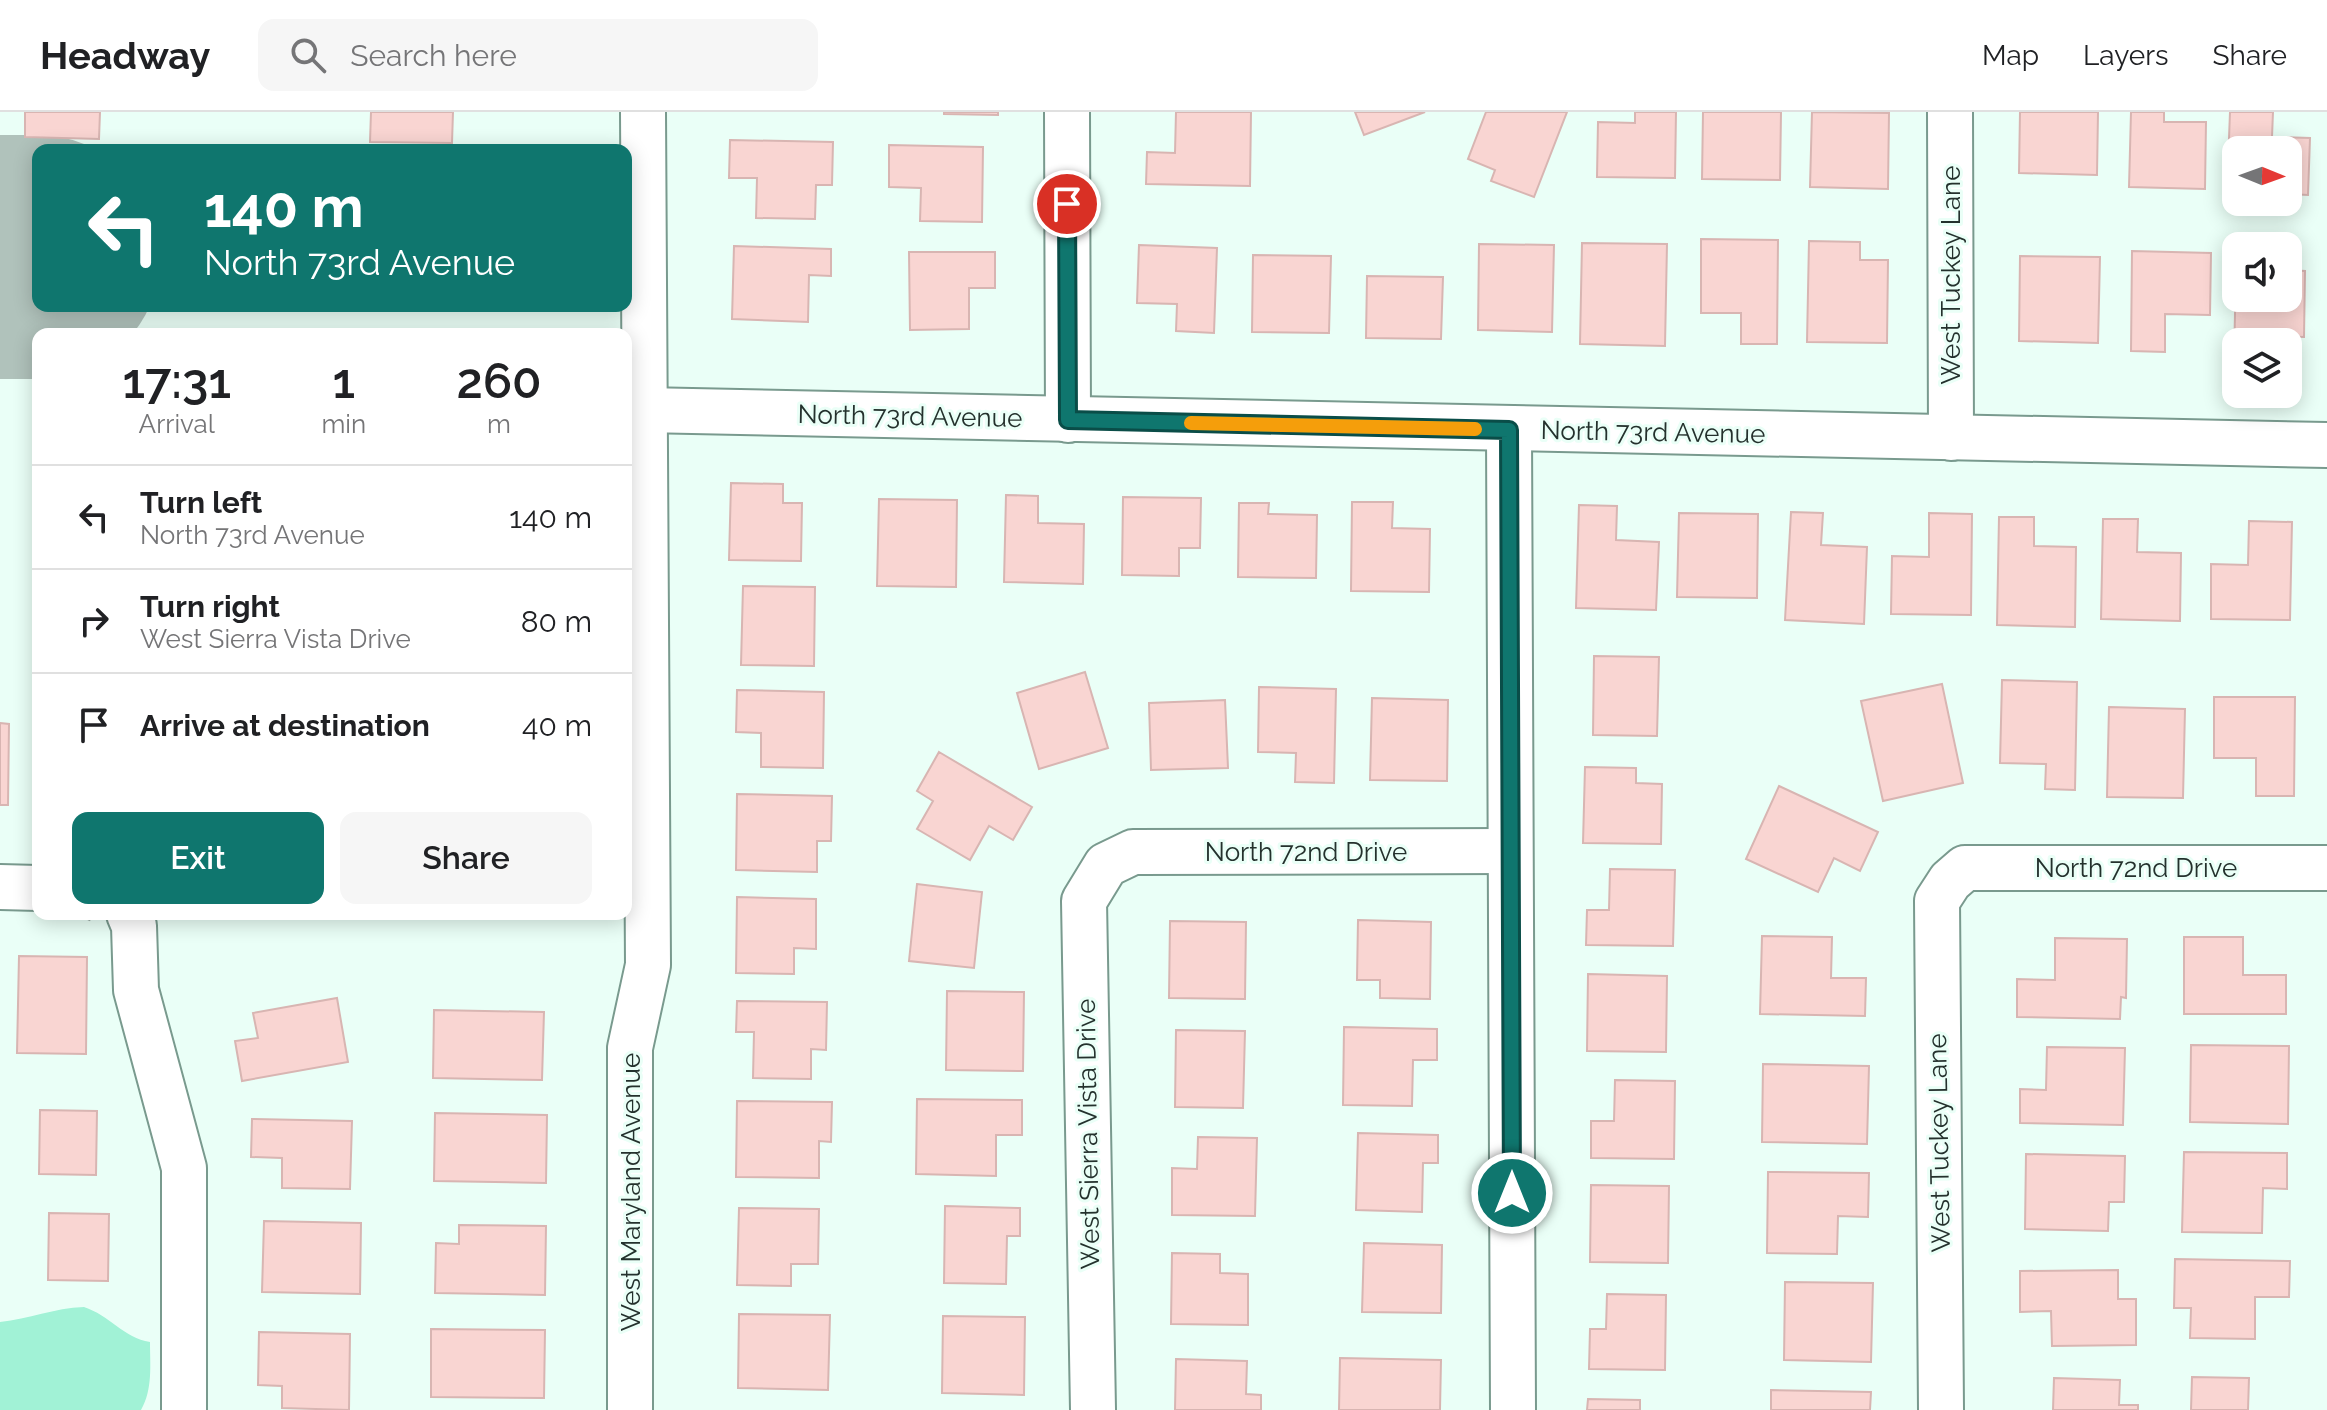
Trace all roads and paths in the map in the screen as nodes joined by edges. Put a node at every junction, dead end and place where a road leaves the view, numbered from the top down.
1 (643, 112) edge
2 (1067, 112) edge
3 (1950, 112) edge
4 (644, 410) junction
5 (1068, 420) junction
6 (1509, 430) junction
7 (1951, 438) junction
8 (2327, 445) edge
9 (1509, 851) junction
10 (1106, 865) joint
11 (2327, 868) edge
12 (1950, 881) joint
13 (0, 887) edge
14 (32, 897) edge
15 (118, 920) edge
16 (184, 1410) edge
17 (630, 1410) edge
18 (1093, 1410) edge
19 (1513, 1410) edge
20 (1941, 1410) edge

1 - 4 street, West Maryland Avenue
2 - 5 street
3 - 7 street, West Tuckey Lane
4 - 5 street, North 73rd Avenue
4 - 17 street, West Maryland Avenue
5 - 6 street, North 73rd Avenue
6 - 7 street, North 73rd Avenue
6 - 9 street
7 - 8 street, North 73rd Avenue
9 - 10 street, North 72nd Drive
9 - 19 street
10 - 18 street, West Sierra Vista Drive
11 - 12 street, North 72nd Drive
12 - 20 street, West Tuckey Lane
13 - 14 street
15 - 16 street

